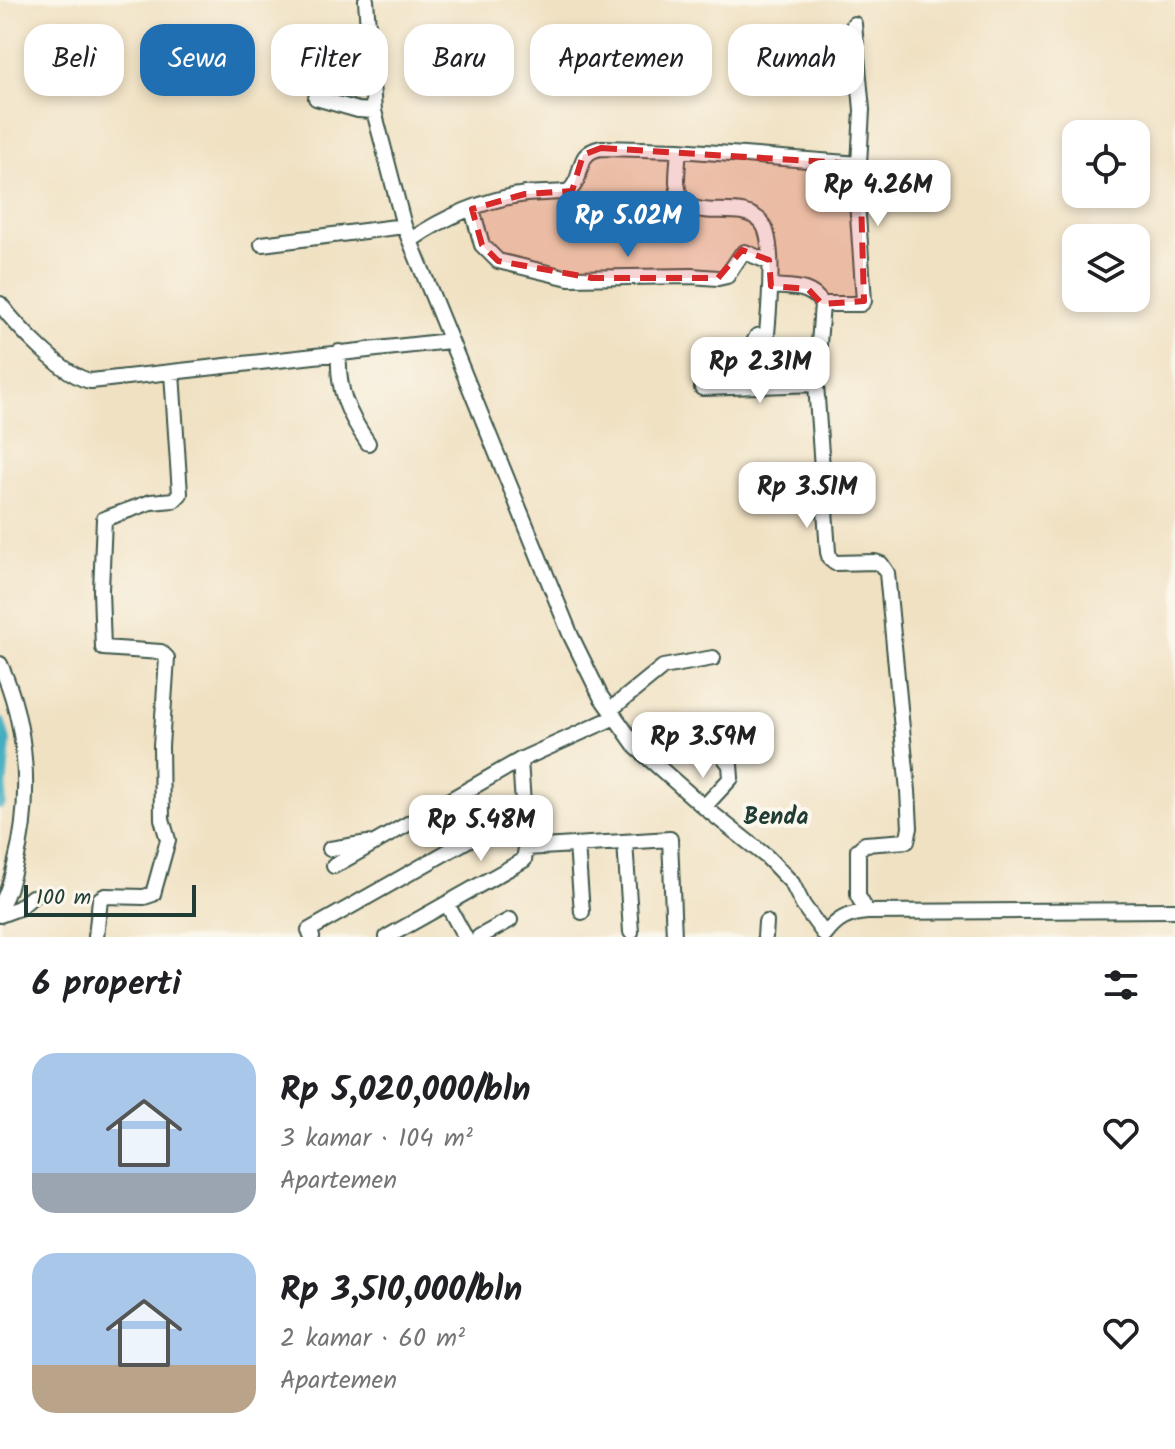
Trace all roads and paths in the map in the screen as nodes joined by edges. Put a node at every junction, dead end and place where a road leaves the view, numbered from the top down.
1 (366, 0) edge
2 (861, 96) edge
3 (316, 98) dead end
4 (374, 111) junction
5 (679, 150) junction
6 (860, 164) junction
7 (472, 209) junction
8 (408, 233) junction
9 (262, 244) dead end
10 (769, 262) junction
11 (771, 286) junction
12 (0, 304) edge
13 (822, 304) junction
14 (449, 341) junction
15 (339, 352) junction
16 (172, 373) junction
17 (816, 384) junction
18 (754, 386) junction
19 (702, 388) dead end
20 (368, 443) dead end
21 (713, 658) dead end
22 (0, 664) edge
23 (613, 714) junction
24 (720, 752) dead end
25 (520, 760) junction
26 (704, 807) junction
27 (523, 809) junction
28 (377, 842) junction
29 (625, 842) junction
30 (577, 845) junction
31 (526, 848) junction
32 (330, 849) dead end
33 (334, 866) dead end
34 (32, 897) dead end
35 (447, 904) junction
36 (0, 906) edge
37 (1175, 910) edge
38 (582, 912) dead end
39 (867, 912) junction
40 (0, 915) edge
41 (510, 920) dead end
42 (631, 932) dead end
43 (824, 936) edge
44 (96, 937) edge
45 (312, 937) edge
46 (387, 937) edge
47 (465, 937) edge
48 (479, 937) edge
49 (674, 937) edge

1 - 4 street
2 - 6 street
3 - 4 street
4 - 8 street
5 - 6 street
5 - 7 street
5 - 10 street
6 - 13 street
7 - 8 street
7 - 10 street
8 - 9 street
8 - 14 street
10 - 11 street
11 - 13 street
11 - 18 street
12 - 16 street
13 - 17 street
14 - 15 street
14 - 23 street
15 - 16 street
15 - 20 street
16 - 44 street
17 - 18 street
17 - 39 street
18 - 19 street
21 - 23 street
22 - 36 street
23 - 25 street
23 - 26 street
24 - 26 street
25 - 27 street
25 - 28 street
26 - 43 street
27 - 31 street
27 - 45 street
28 - 32 street
28 - 33 street
29 - 30 street
29 - 42 street
29 - 49 street
30 - 31 street
30 - 38 street
31 - 35 street
34 - 40 street
35 - 46 street
35 - 47 street
37 - 39 street
39 - 43 street
41 - 48 street

